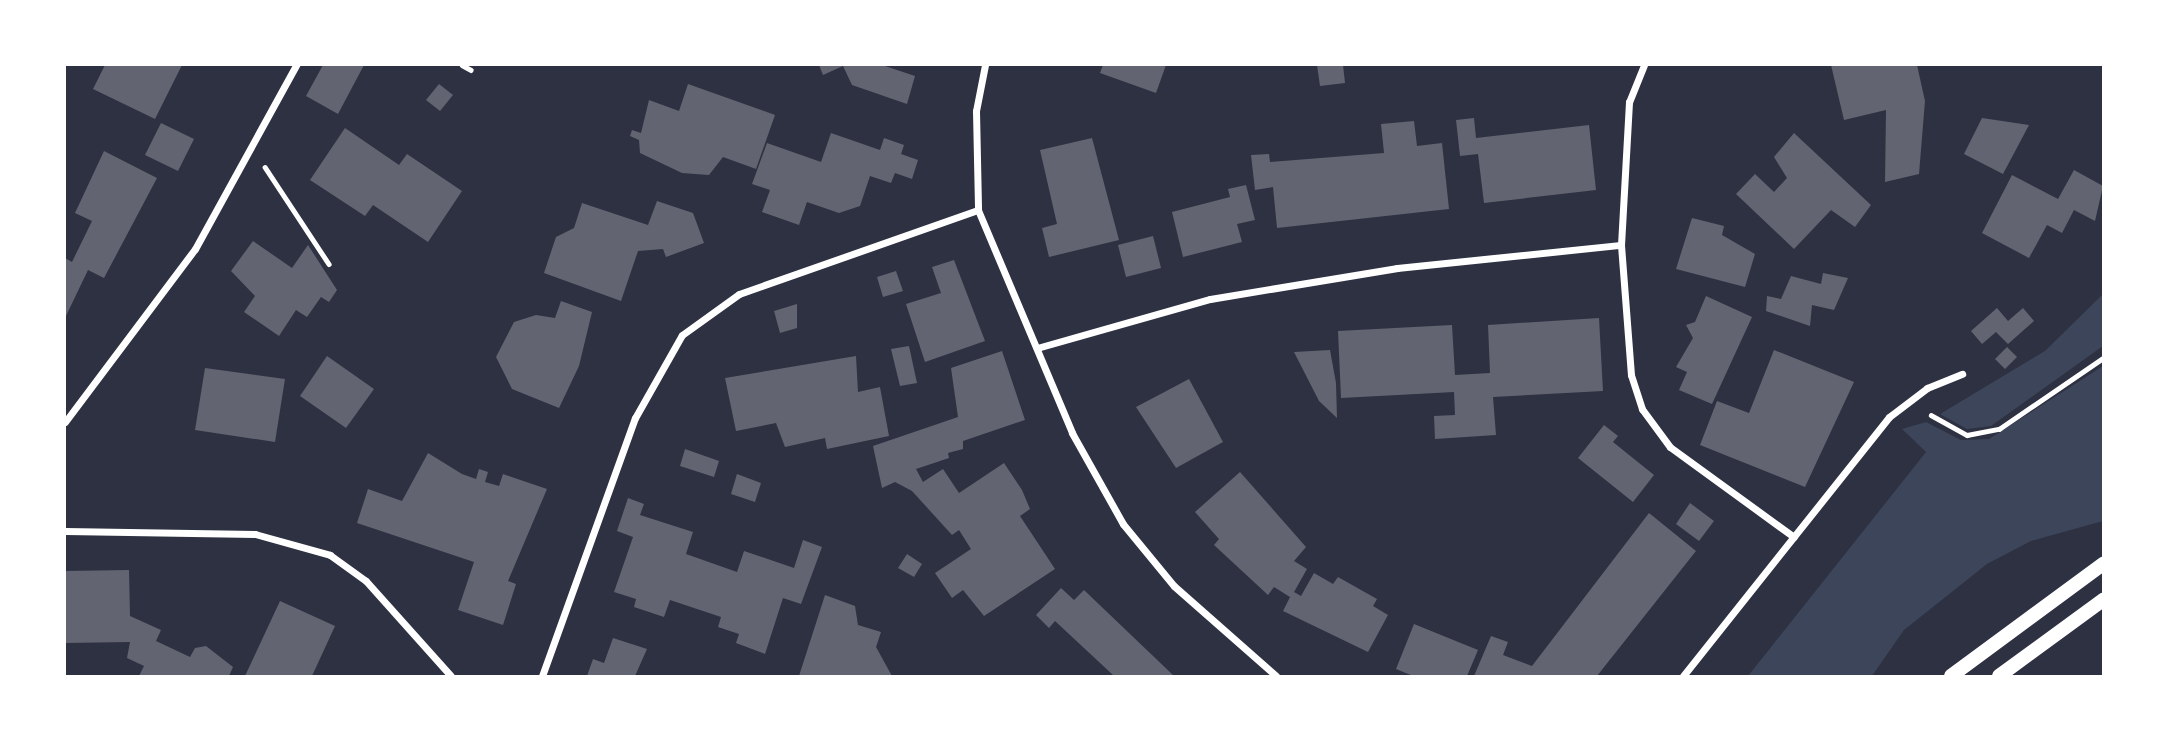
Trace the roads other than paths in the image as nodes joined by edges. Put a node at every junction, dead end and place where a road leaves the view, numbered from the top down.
1 (296, 65) edge
2 (985, 65) edge
3 (1644, 65) edge
4 (978, 210) junction
5 (1620, 245) junction
6 (1037, 348) junction
7 (1962, 374) dead end
8 (65, 422) edge
9 (65, 531) edge
10 (1794, 537) junction
11 (2103, 564) edge
12 (2103, 600) edge
13 (451, 676) edge
14 (542, 676) edge
15 (1276, 676) edge
16 (1683, 676) edge
17 (1951, 676) edge
18 (1999, 676) edge

1 - 8 street
2 - 4 street
3 - 5 street
4 - 6 street
4 - 14 street
5 - 6 street
5 - 10 street
6 - 15 street
7 - 10 street
9 - 13 street
10 - 16 street
11 - 17 main road
12 - 18 main road

